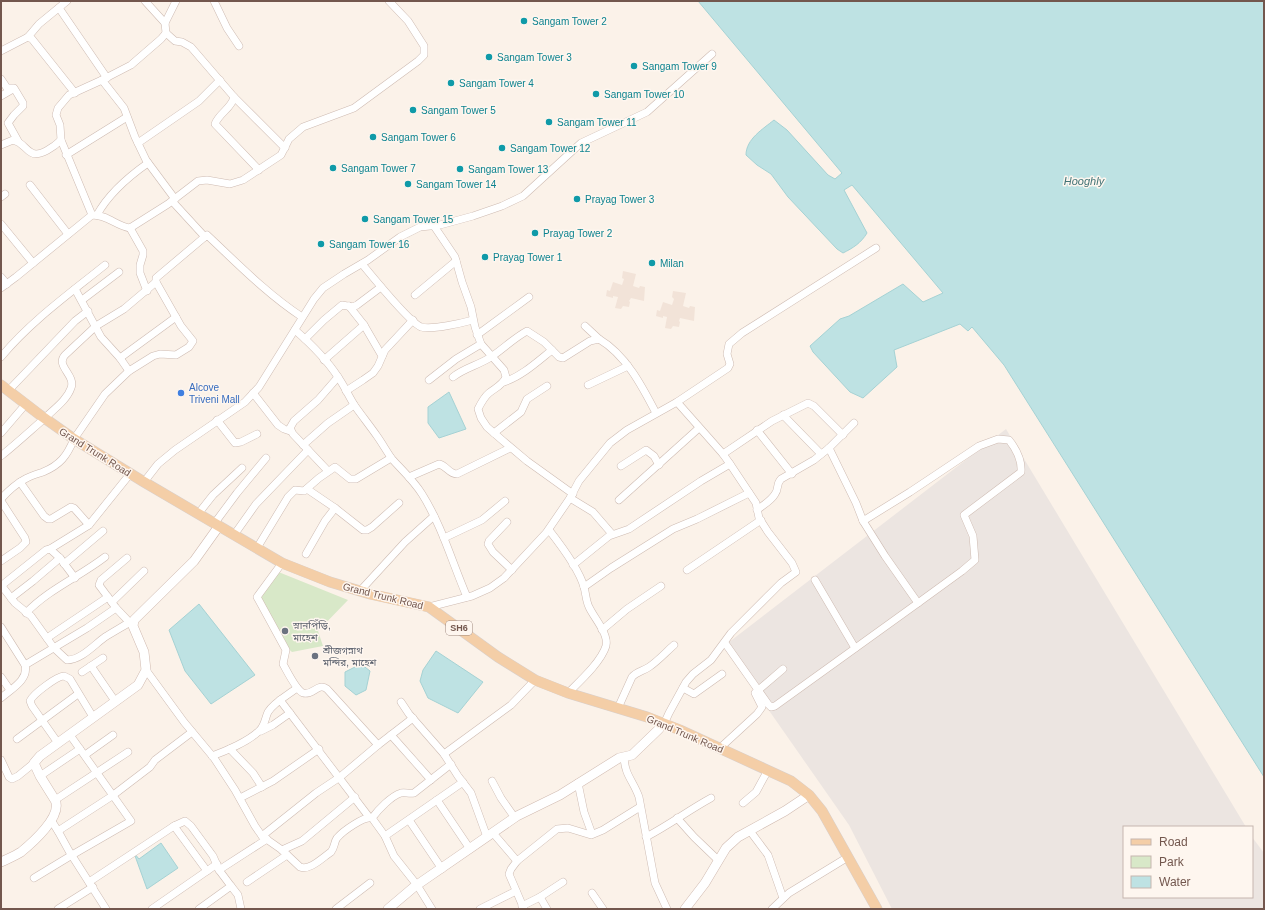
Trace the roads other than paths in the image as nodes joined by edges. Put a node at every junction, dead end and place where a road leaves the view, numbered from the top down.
1 (67, 1) edge
2 (145, 1) edge
3 (176, 1) edge
4 (214, 1) edge
5 (389, 1) edge
6 (59, 8) junction
7 (165, 23) junction
8 (166, 33) junction
9 (28, 38) junction
10 (239, 46) dead end
11 (1, 51) edge
12 (712, 54) dead end
13 (1, 79) edge
14 (105, 79) junction
15 (220, 80) junction
16 (14, 88) junction
17 (75, 93) junction
18 (1, 96) edge
19 (234, 97) junction
20 (127, 117) junction
21 (61, 140) junction
22 (18, 141) junction
23 (138, 143) junction
24 (1, 145) edge
25 (285, 148) junction
26 (66, 155) junction
27 (148, 163) junction
28 (259, 170) junction
29 (30, 185) dead end
30 (174, 200) junction
31 (95, 215) junction
32 (1, 224) edge
33 (434, 226) junction
34 (130, 228) junction
35 (68, 234) junction
36 (204, 237) junction
37 (876, 248) dead end
38 (456, 261) junction
39 (33, 262) junction
40 (362, 264) junction
41 (106, 265) dead end
42 (119, 272) dead end
43 (1, 277) edge
44 (156, 282) junction
45 (4, 286) edge
46 (381, 287) junction
47 (76, 289) junction
48 (147, 291) junction
49 (415, 295) dead end
50 (529, 297) dead end
51 (82, 300) junction
52 (349, 306) junction
53 (88, 311) junction
54 (176, 317) junction
55 (302, 317) junction
56 (413, 320) junction
57 (473, 320) junction
58 (96, 326) junction
59 (364, 326) junction
60 (585, 326) dead end
61 (295, 330) junction
62 (477, 335) junction
63 (305, 339) junction
64 (599, 339) junction
65 (481, 344) junction
66 (552, 350) junction
67 (382, 356) junction
68 (492, 356) junction
69 (1, 357) edge
70 (120, 358) junction
71 (324, 360) junction
72 (628, 366) junction
73 (129, 371) junction
74 (338, 377) junction
75 (453, 377) dead end
76 (429, 380) dead end
77 (504, 382) junction
78 (588, 385) dead end
79 (547, 386) dead end
80 (5, 388) edge
81 (346, 391) junction
82 (253, 393) junction
83 (677, 402) junction
84 (25, 405) junction
85 (354, 405) junction
86 (656, 413) junction
87 (783, 415) junction
88 (44, 418) junction
89 (217, 420) junction
90 (854, 423) dead end
91 (699, 428) junction
92 (757, 430) junction
93 (290, 431) junction
94 (494, 433) junction
95 (1, 434) edge
96 (257, 434) dead end
97 (842, 435) junction
98 (74, 439) junction
99 (305, 448) junction
100 (510, 448) junction
101 (829, 448) junction
102 (722, 454) junction
103 (821, 454) junction
104 (1, 456) edge
105 (266, 458) dead end
106 (391, 458) junction
107 (730, 464) junction
108 (659, 465) junction
109 (621, 466) dead end
110 (242, 468) dead end
111 (328, 472) junction
112 (130, 474) junction
113 (792, 474) junction
114 (409, 477) junction
115 (20, 482) junction
116 (144, 482) junction
117 (307, 489) junction
118 (749, 493) junction
119 (572, 496) junction
120 (1, 500) edge
121 (619, 500) dead end
122 (505, 501) dead end
123 (399, 503) dead end
124 (335, 508) junction
125 (757, 510) junction
126 (198, 514) junction
127 (434, 516) junction
128 (761, 520) junction
129 (863, 521) junction
130 (507, 522) dead end
131 (89, 525) junction
132 (216, 525) junction
133 (549, 530) junction
134 (103, 531) dead end
135 (612, 534) junction
136 (234, 535) junction
137 (444, 538) junction
138 (257, 548) junction
139 (50, 549) junction
140 (306, 554) dead end
141 (105, 557) dead end
142 (127, 558) dead end
143 (1, 561) edge
144 (62, 561) junction
145 (282, 563) junction
146 (573, 565) junction
147 (512, 570) junction
148 (687, 570) dead end
149 (144, 571) dead end
150 (75, 578) junction
151 (815, 580) dead end
152 (1, 585) edge
153 (660, 586) dead end
154 (584, 587) junction
155 (360, 591) junction
156 (467, 597) junction
157 (11, 598) junction
158 (112, 602) junction
159 (918, 603) junction
160 (429, 607) junction
161 (26, 613) junction
162 (132, 624) junction
163 (1, 627) edge
164 (602, 630) junction
165 (47, 638) junction
166 (725, 643) junction
167 (674, 645) dead end
168 (54, 648) junction
169 (855, 648) junction
170 (102, 658) dead end
171 (25, 665) junction
172 (91, 666) junction
173 (783, 669) dead end
174 (146, 670) junction
175 (82, 672) dead end
176 (722, 674) dead end
177 (1, 677) edge
178 (535, 680) junction
179 (297, 688) junction
180 (683, 688) junction
181 (758, 689) junction
182 (10, 690) junction
183 (568, 693) junction
184 (78, 694) junction
185 (1, 698) edge
186 (280, 700) junction
187 (116, 701) junction
188 (401, 702) dead end
189 (618, 708) junction
190 (290, 713) junction
191 (93, 717) junction
192 (413, 718) junction
193 (42, 719) junction
194 (663, 723) junction
195 (192, 732) junction
196 (259, 732) junction
197 (113, 734) dead end
198 (70, 735) junction
199 (392, 735) junction
200 (17, 739) dead end
201 (58, 743) junction
202 (378, 745) junction
203 (720, 748) junction
204 (230, 749) junction
205 (318, 749) junction
206 (82, 752) junction
207 (128, 752) dead end
208 (444, 754) junction
209 (212, 756) junction
210 (624, 757) junction
211 (1, 760) edge
212 (34, 763) junction
213 (451, 764) junction
214 (768, 770) junction
215 (97, 773) junction
216 (40, 776) junction
217 (340, 777) junction
218 (431, 780) junction
219 (492, 781) dead end
220 (463, 782) junction
221 (578, 784) junction
222 (262, 787) junction
223 (809, 795) junction
224 (112, 796) junction
225 (355, 797) junction
226 (240, 798) junction
227 (711, 798) dead end
228 (56, 800) junction
229 (437, 800) junction
230 (743, 803) dead end
231 (640, 807) junction
232 (371, 818) junction
233 (515, 818) junction
234 (677, 818) junction
235 (51, 820) junction
236 (409, 820) junction
237 (174, 826) junction
238 (58, 831) junction
239 (750, 831) junction
240 (592, 834) junction
241 (490, 835) junction
242 (385, 836) junction
243 (264, 837) junction
244 (646, 837) junction
245 (470, 849) junction
246 (285, 853) junction
247 (72, 855) junction
248 (848, 857) junction
249 (718, 860) junction
250 (517, 861) junction
251 (1, 862) edge
252 (218, 867) junction
253 (442, 869) junction
254 (207, 871) junction
255 (34, 878) dead end
256 (247, 882) dead end
257 (563, 882) dead end
258 (370, 883) dead end
259 (91, 885) junction
260 (417, 885) junction
261 (232, 886) junction
262 (516, 891) junction
263 (592, 893) dead end
264 (540, 897) junction
265 (783, 898) junction
266 (523, 907) edge
267 (390, 908) edge
268 (666, 908) edge
269 (58, 909) edge
270 (106, 909) edge
271 (152, 909) edge
272 (199, 909) edge
273 (241, 909) edge
274 (336, 909) edge
275 (432, 909) edge
276 (480, 909) edge
277 (547, 909) edge
278 (603, 909) edge
279 (686, 909) edge
280 (772, 909) edge
281 (876, 909) edge

1 - 6 street
2 - 7 street
3 - 7 street
4 - 10 street
5 - 25 street
6 - 9 street
6 - 14 street
7 - 8 street
8 - 14 street
8 - 15 street
9 - 11 street
9 - 17 street
12 - 33 street
13 - 16 street
14 - 17 street
14 - 20 street
15 - 19 street
15 - 23 street
16 - 18 street
16 - 22 street
17 - 21 street
19 - 25 street
19 - 28 street
20 - 23 street
20 - 26 street
21 - 22 street
21 - 26 street
22 - 24 street
23 - 27 street
25 - 28 street
26 - 31 street
27 - 30 street
27 - 31 street
28 - 30 street
29 - 35 street
30 - 34 street
30 - 36 street
31 - 34 street
31 - 35 street
32 - 39 street
33 - 38 street
33 - 40 street
34 - 48 street
35 - 39 street
36 - 44 street
36 - 55 street
37 - 83 street
38 - 49 street
38 - 57 street
39 - 45 street
40 - 46 street
40 - 55 street
41 - 47 street
42 - 51 street
43 - 45 street
44 - 48 street
44 - 54 street
46 - 52 street
46 - 56 street
47 - 51 street
47 - 69 street
48 - 58 street
50 - 62 street
51 - 53 street
52 - 59 street
52 - 63 street
53 - 58 street
53 - 80 street
54 - 70 street
54 - 73 street
55 - 61 street
56 - 57 street
56 - 67 street
57 - 62 street
58 - 70 street
58 - 88 street
59 - 67 street
59 - 71 street
60 - 64 street
61 - 63 street
61 - 82 street
62 - 65 street
63 - 71 street
64 - 66 street
64 - 72 street
65 - 68 street
65 - 76 street
66 - 68 street
66 - 77 street
67 - 81 street
68 - 75 street
68 - 77 street
70 - 73 street
71 - 74 street
72 - 78 street
72 - 86 street
73 - 98 street
74 - 81 street
74 - 93 street
77 - 94 street
79 - 94 street
80 - 84 main road, Grand Trunk Road / SH6
81 - 85 street
82 - 89 street
82 - 93 street
83 - 86 street
83 - 91 street
84 - 88 main road, Grand Trunk Road / SH6
84 - 95 street
85 - 99 street
85 - 106 street
86 - 119 street
87 - 92 street
87 - 97 street
87 - 103 street
88 - 98 main road, Grand Trunk Road / SH6
88 - 104 street
89 - 96 street
89 - 116 street
90 - 97 street
91 - 102 street
91 - 108 street
92 - 102 street
92 - 113 street
93 - 99 street
94 - 100 street
97 - 101 street
98 - 112 main road, Grand Trunk Road / SH6
98 - 115 street
99 - 111 street
99 - 136 street
100 - 114 street
100 - 119 street
101 - 103 street
101 - 129 street
102 - 107 street
103 - 113 street
105 - 132 street
106 - 111 street
106 - 114 street
107 - 118 street
107 - 135 street
108 - 109 street
108 - 121 street
110 - 126 street
111 - 117 street
112 - 116 main road, Grand Trunk Road / SH6
112 - 131 street
113 - 125 street
114 - 127 street
115 - 120 street
115 - 131 street
116 - 126 main road, Grand Trunk Road / SH6
117 - 124 street
117 - 138 street
118 - 125 street
118 - 154 street
119 - 133 street
119 - 135 street
120 - 143 street
122 - 137 street
123 - 124 street
124 - 140 street
125 - 128 street
126 - 132 main road, Grand Trunk Road / SH6
127 - 137 street
127 - 155 street
128 - 148 street
128 - 166 street
129 - 159 street
129 - 159 street
130 - 147 street
131 - 139 street
132 - 136 main road, Grand Trunk Road / SH6
132 - 162 street
133 - 146 street
133 - 147 street
134 - 144 street
135 - 146 street
136 - 138 main road, Grand Trunk Road / SH6
137 - 156 street
138 - 145 main road, Grand Trunk Road / SH6
139 - 144 street
139 - 152 street
141 - 150 street
142 - 158 street
144 - 150 street
144 - 157 street
145 - 155 main road, Grand Trunk Road / SH6
145 - 179 street
146 - 154 street
147 - 156 street
149 - 158 street
150 - 161 street
151 - 169 street
152 - 157 street
153 - 164 street
154 - 164 street
155 - 160 main road, Grand Trunk Road / SH6
156 - 160 street
157 - 161 street
158 - 162 street
158 - 165 street
158 - 168 street
159 - 169 street
160 - 178 main road, Grand Trunk Road / SH6
161 - 165 street
162 - 168 street
162 - 174 street
163 - 171 street
164 - 183 street
165 - 168 street
166 - 180 street
166 - 181 street
167 - 189 street
168 - 171 street
169 - 181 street
170 - 172 street
171 - 182 street
172 - 175 street
172 - 187 street
173 - 181 street
174 - 187 street
174 - 195 street
176 - 180 street
177 - 182 street
178 - 183 main road, Grand Trunk Road / SH6
178 - 208 street
179 - 186 street
179 - 202 street
180 - 194 street
181 - 203 street
182 - 185 street
183 - 189 main road, Grand Trunk Road / SH6
184 - 191 street
184 - 193 street
184 - 193 street
186 - 190 street
186 - 196 street
187 - 191 street
188 - 192 street
189 - 194 main road, Grand Trunk Road / SH6
190 - 196 street
190 - 205 street
191 - 198 street
192 - 199 street
192 - 208 street
193 - 200 street
193 - 201 street
194 - 203 main road, Grand Trunk Road / SH6
194 - 210 street
195 - 209 street
195 - 224 street
196 - 204 street
197 - 206 street
198 - 201 street
198 - 206 street
199 - 202 street
199 - 218 street
201 - 212 street
202 - 217 street
203 - 214 main road, Grand Trunk Road / SH6
204 - 209 street
204 - 222 street
205 - 217 street
205 - 222 street
206 - 215 street
206 - 216 street
207 - 215 street
208 - 213 street
209 - 226 street
210 - 221 street
210 - 231 street
211 - 212 street
212 - 216 street
213 - 218 street
213 - 220 street
214 - 223 main road, Grand Trunk Road / SH6
214 - 230 street
215 - 224 street
215 - 228 street
216 - 228 street
217 - 225 street
217 - 243 street
218 - 232 street
219 - 233 street
220 - 229 street
220 - 241 street
221 - 233 street
221 - 240 street
222 - 226 street
223 - 239 street
223 - 248 main road, Grand Trunk Road / SH6
224 - 238 street
224 - 247 street
225 - 232 street
225 - 246 street
226 - 243 street
227 - 234 street
228 - 235 street
229 - 236 street
229 - 245 street
231 - 240 street
231 - 244 street
232 - 242 street
232 - 246 street
233 - 241 street
234 - 244 street
234 - 249 street
235 - 238 street
235 - 251 street
236 - 242 street
236 - 253 street
237 - 252 street
237 - 254 street
237 - 259 street
238 - 247 street
239 - 249 street
239 - 265 street
240 - 250 street
241 - 245 street
241 - 250 street
242 - 260 street
243 - 246 street
243 - 252 street
244 - 268 street
245 - 253 street
246 - 256 street
247 - 255 street
247 - 259 street
248 - 265 street
248 - 281 main road, Grand Trunk Road / SH6
249 - 279 street
250 - 262 street
252 - 254 street
252 - 261 street
253 - 260 street
254 - 271 street
257 - 264 street
258 - 274 street
259 - 269 street
259 - 270 street
260 - 267 street
260 - 275 street
261 - 272 street
261 - 273 street
262 - 266 street
262 - 276 street
263 - 278 street
264 - 266 street
264 - 277 street
265 - 280 street

